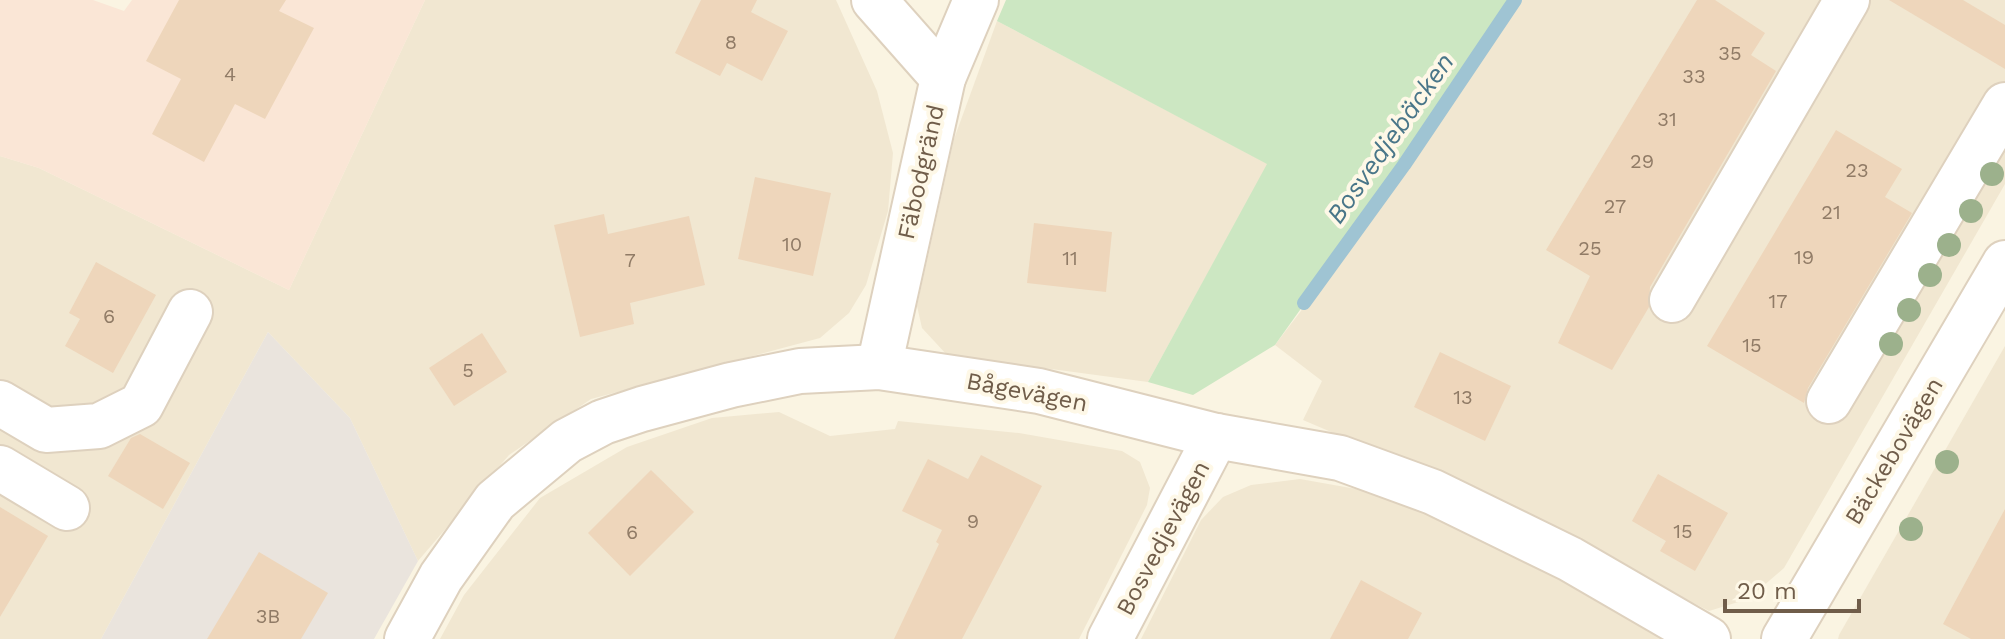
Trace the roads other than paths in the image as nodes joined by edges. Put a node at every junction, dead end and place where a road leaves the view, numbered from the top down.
1 (874, 0) edge
2 (976, 0) edge
3 (1847, 0) edge
4 (943, 78) junction
5 (2005, 105) edge
6 (2005, 263) edge
7 (1672, 300) dead end
8 (190, 312) dead end
9 (879, 367) junction
10 (1829, 401) dead end
11 (0, 403) edge
12 (1216, 436) junction
13 (0, 468) edge
14 (67, 508) dead end
15 (407, 639) edge
16 (1110, 639) edge
17 (1708, 639) edge
18 (1784, 639) edge

1 - 4 street, Fäbodgränd
2 - 4 street
3 - 7 street
4 - 9 street, Fäbodgränd
5 - 10 street
6 - 18 street, Bäckebovägen
8 - 11 street
9 - 12 street, Bågevägen
9 - 15 street, Bågevägen
12 - 16 street, Bosvedjevägen
12 - 17 street, Bågevägen
13 - 14 street

